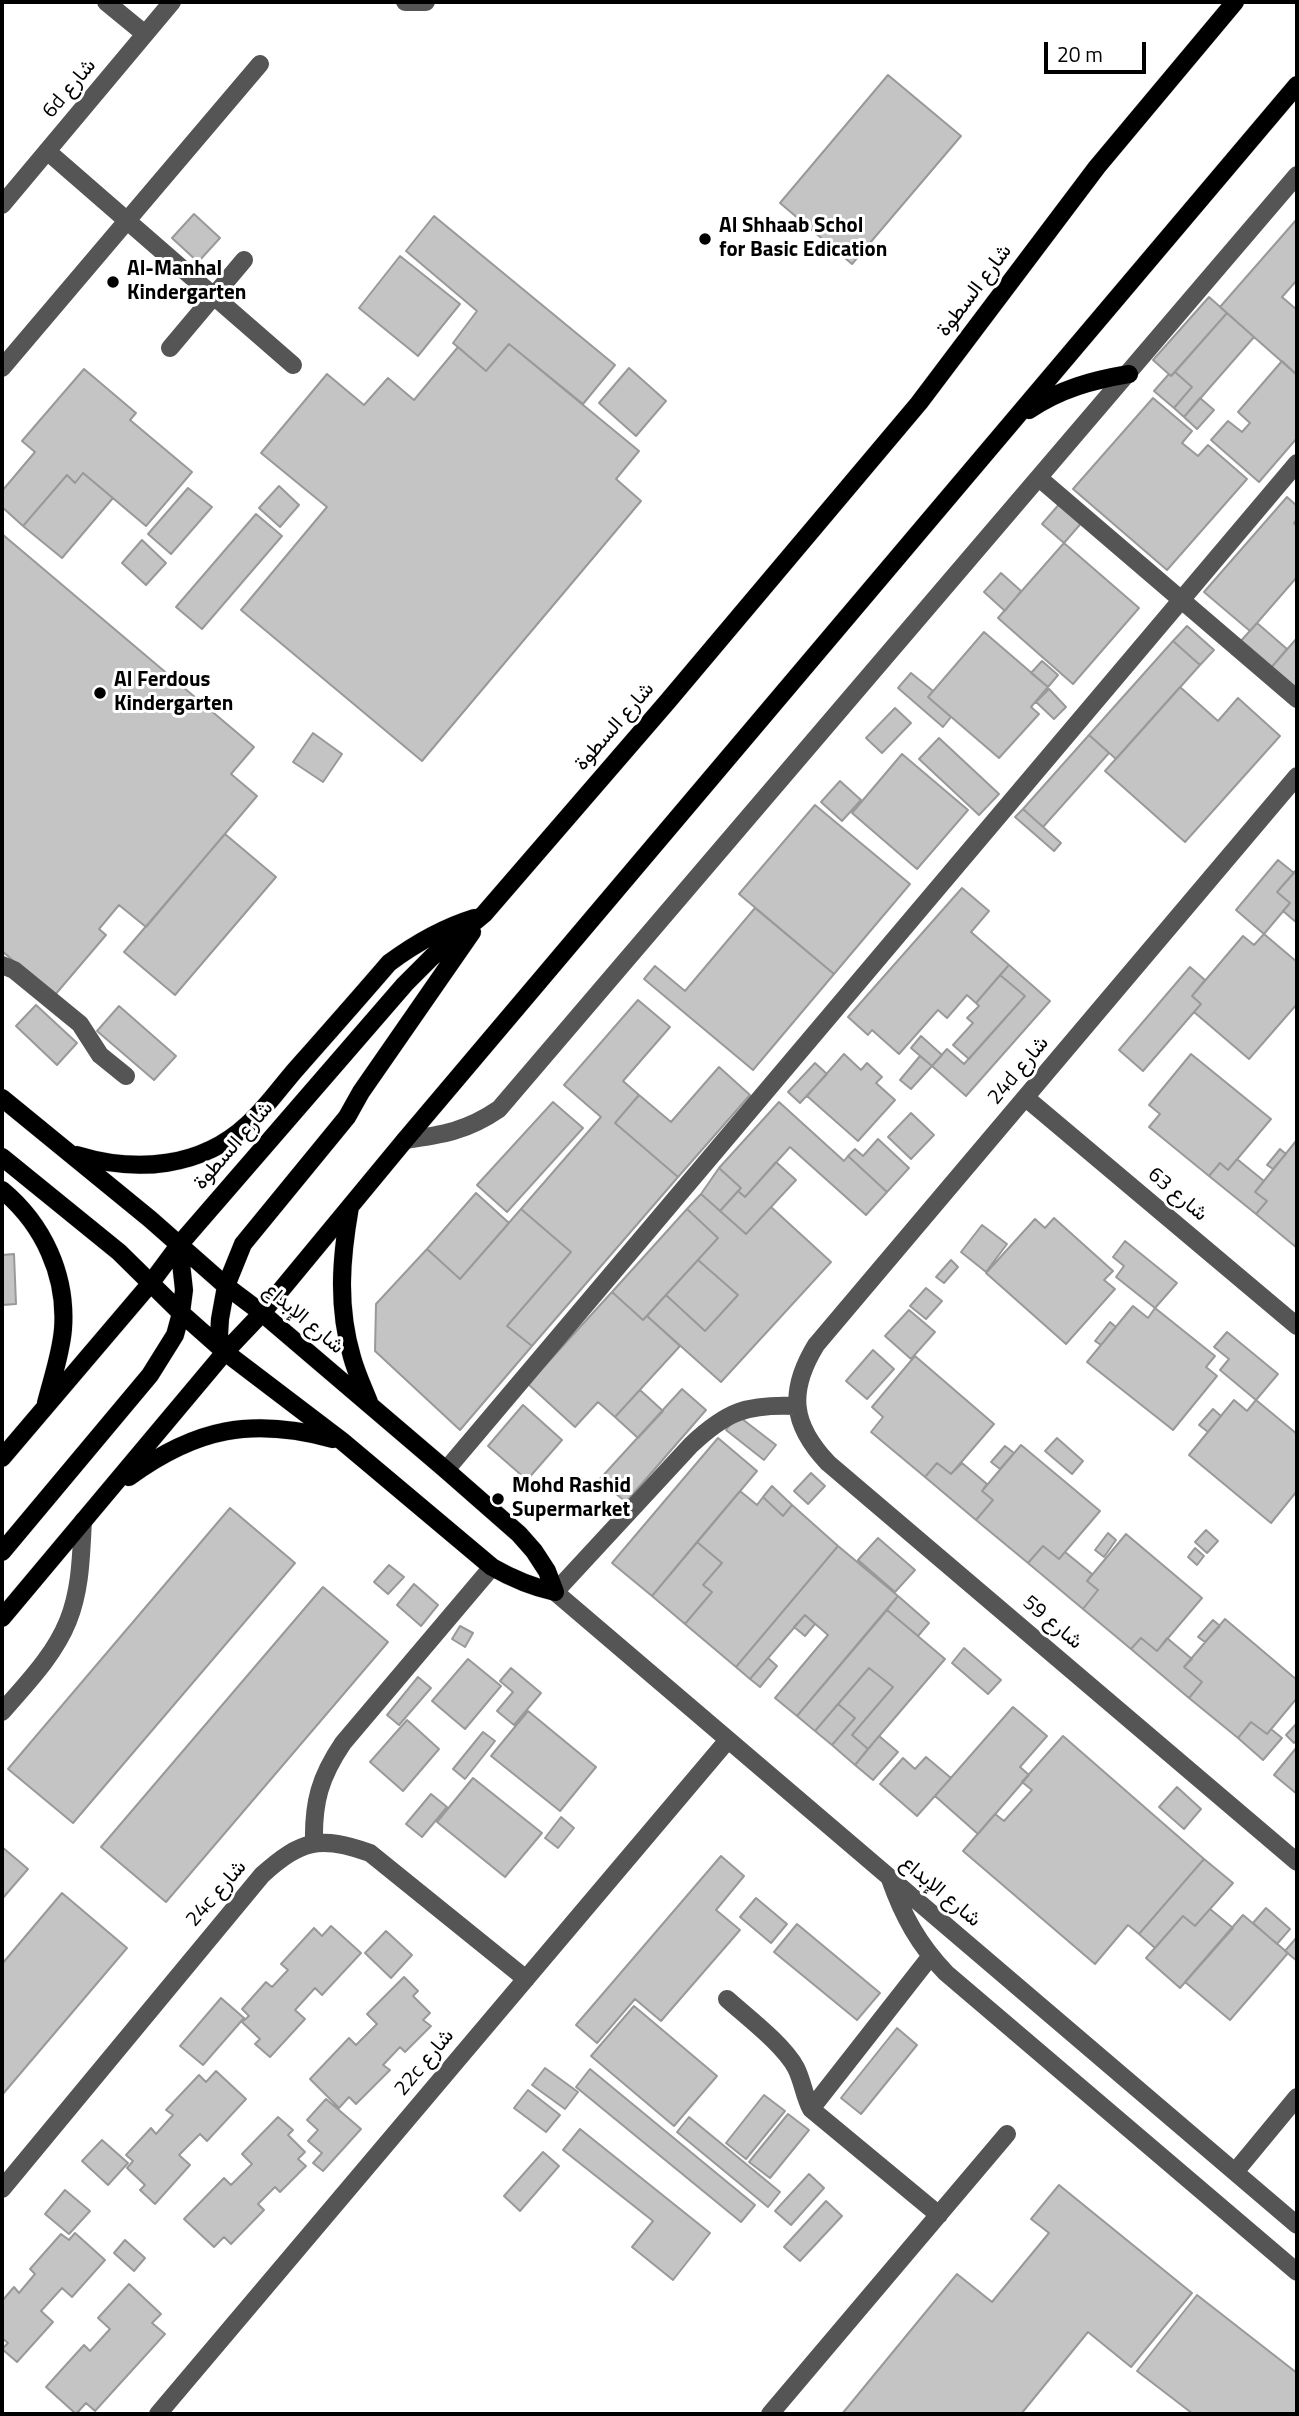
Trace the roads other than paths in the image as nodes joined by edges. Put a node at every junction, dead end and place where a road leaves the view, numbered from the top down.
1 (106, 2) edge
2 (172, 2) edge
3 (405, 2) edge
4 (426, 2) edge
5 (1235, 2) edge
6 (145, 34) junction
7 (260, 64) dead end
8 (1297, 85) edge
9 (47, 151) junction
10 (1297, 175) edge
11 (2, 205) edge
12 (127, 220) junction
13 (244, 260) dead end
14 (214, 296) junction
15 (170, 348) dead end
16 (293, 365) dead end
17 (2, 368) edge
18 (1129, 374) junction
19 (1014, 419) junction
20 (1297, 463) edge
21 (1039, 478) junction
22 (1182, 600) junction
23 (1297, 699) edge
24 (1297, 776) edge
25 (484, 914) junction
26 (2, 965) edge
27 (126, 1076) dead end
28 (2, 1098) edge
29 (1026, 1098) junction
30 (405, 1140) junction
31 (66, 1152) junction
32 (2, 1157) edge
33 (2, 1190) edge
34 (351, 1205) junction
35 (179, 1245) junction
36 (150, 1284) junction
37 (226, 1286) junction
38 (181, 1313) junction
39 (262, 1313) junction
40 (1297, 1326) edge
41 (226, 1352) junction
42 (370, 1405) junction
43 (796, 1406) junction
44 (44, 1409) junction
45 (342, 1441) junction
46 (2, 1458) edge
47 (446, 1470) junction
48 (102, 1499) junction
49 (83, 1521) junction
50 (2, 1552) edge
51 (492, 1567) junction
52 (555, 1592) junction
53 (2, 1618) edge
54 (2, 1712) edge
55 (727, 1741) junction
56 (314, 1843) junction
57 (1297, 1862) edge
58 (890, 1879) junction
59 (930, 1957) junction
60 (526, 1979) junction
61 (727, 1999) dead end
62 (1297, 2097) edge
63 (811, 2109) junction
64 (1007, 2134) dead end
65 (1235, 2172) junction
66 (2, 2189) edge
67 (939, 2215) junction
68 (1297, 2225) edge
69 (1297, 2272) edge
70 (158, 2414) edge
71 (770, 2414) edge

1 - 6 street
2 - 6 street, 6d شارع
3 - 4 street
5 - 25 main road, شارع السطوة
6 - 9 street, 6d شارع
7 - 12 street
8 - 19 main road
9 - 11 street, 6d شارع
9 - 12 street
10 - 18 street
12 - 14 street
12 - 17 street
13 - 14 street
14 - 15 street
14 - 16 street
18 - 19 main road
18 - 21 street
19 - 30 main road
20 - 22 street
21 - 22 street
21 - 30 street
22 - 23 street
22 - 47 street
24 - 29 street, 24d شارع
25 - 31 main road
25 - 35 main road, شارع السطوة
25 - 37 main road
26 - 27 street
28 - 31 main road, شارع الإبداع
29 - 40 street, شارع 63
29 - 43 street, 24d شارع
30 - 34 main road
31 - 35 main road, شارع الإبداع
32 - 36 main road, شارع الإبداع
33 - 44 main road
34 - 39 main road
34 - 42 main road
35 - 36 main road, شارع السطوة
35 - 37 main road, شارع الإبداع
35 - 38 main road
36 - 38 main road, شارع الإبداع
36 - 44 main road, شارع السطوة
37 - 39 main road, شارع الإبداع
37 - 41 main road
38 - 41 main road, شارع الإبداع
38 - 50 main road
39 - 41 main road
39 - 42 main road, شارع الإبداع
41 - 45 main road, شارع الإبداع
41 - 48 main road
42 - 47 main road, شارع الإبداع
43 - 52 street
43 - 57 street, شارع 59
44 - 46 main road, شارع السطوة
45 - 48 main road
45 - 51 main road, شارع الإبداع
47 - 52 main road, شارع الإبداع
48 - 49 main road
49 - 53 main road
49 - 54 street
51 - 52 main road, شارع الإبداع
51 - 56 street
52 - 55 street, شارع الإبداع
55 - 58 street, شارع الإبداع
55 - 60 street, 22c شارع
56 - 60 street, 24c شارع
56 - 66 street, 24c شارع
58 - 59 street
58 - 65 street, شارع الإبداع
59 - 63 street
59 - 69 street
60 - 70 street, 22c شارع
61 - 63 street
62 - 65 street
63 - 67 street
64 - 67 street
65 - 68 street, شارع الإبداع
67 - 71 street

